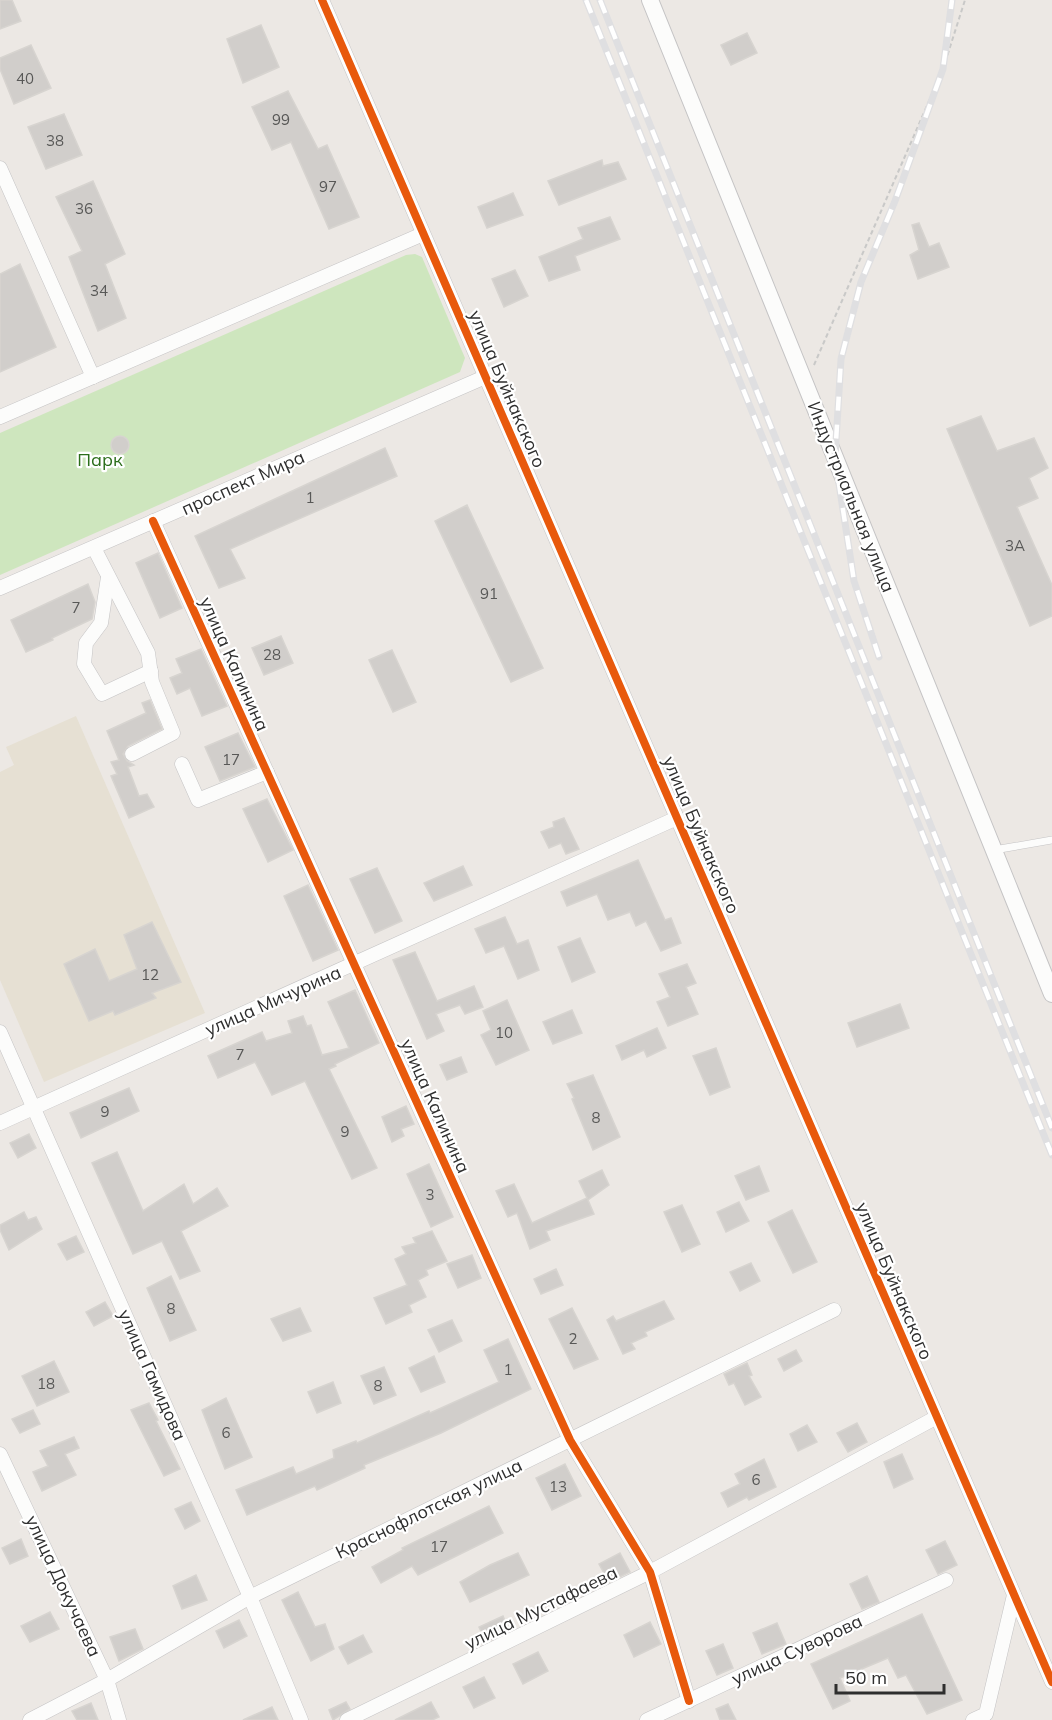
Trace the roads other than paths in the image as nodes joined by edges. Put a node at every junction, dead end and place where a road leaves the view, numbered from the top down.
1 (322, 0) edge
2 (650, 0) edge
3 (0, 168) edge
4 (423, 234) junction
5 (485, 377) junction
6 (93, 378) junction
7 (0, 417) edge
8 (153, 522) junction
9 (93, 548) junction
10 (108, 577) junction
11 (0, 588) edge
12 (151, 670) junction
13 (132, 754) dead end
14 (182, 764) dead end
15 (267, 772) junction
16 (677, 818) junction
17 (1052, 840) edge
18 (994, 850) junction
19 (354, 964) junction
20 (1052, 994) edge
21 (0, 1032) edge
22 (34, 1108) junction
23 (0, 1124) edge
24 (834, 1310) dead end
25 (937, 1417) junction
26 (570, 1440) junction
27 (0, 1454) edge
28 (650, 1572) junction
29 (946, 1580) dead end
30 (1014, 1595) junction
31 (250, 1598) junction
32 (107, 1680) junction
33 (1052, 1682) edge
34 (688, 1701) junction
35 (30, 1720) edge
36 (119, 1720) edge
37 (301, 1720) edge
38 (346, 1720) edge
39 (647, 1720) edge
40 (973, 1720) edge

1 - 4 street, улица Буйнакского
2 - 18 street, Индустриальная улица
3 - 6 street
4 - 5 street, улица Буйнакского
4 - 6 street
5 - 8 street, проспект Мира
5 - 16 street, улица Буйнакского
6 - 7 street
8 - 9 street, проспект Мира
8 - 15 street, улица Калинина
9 - 10 street
9 - 11 street, проспект Мира
10 - 12 street
10 - 12 street
12 - 13 street
14 - 15 street
15 - 19 street, улица Калинина
16 - 19 street, улица Мичурина
16 - 25 street, улица Буйнакского
17 - 18 lane
18 - 20 street, Индустриальная улица
19 - 22 street, улица Мичурина
19 - 26 street, улица Калинина
21 - 22 street, улица Гамидова
22 - 23 street, улица Мичурина
22 - 31 street, улица Гамидова
24 - 26 street, Краснофлотская улица
25 - 28 street, улица Мустафаева
25 - 30 street, улица Буйнакского
26 - 28 street, улица Калинина
26 - 31 street, Краснофлотская улица
27 - 32 street, улица Докучаева
28 - 34 street, улица Калинина
28 - 38 street, улица Мустафаева
29 - 34 street, улица Суворова
30 - 33 street, улица Буйнакского
30 - 40 street
31 - 32 street, Краснофлотская улица
31 - 37 street, улица Гамидова
32 - 35 street, Краснофлотская улица
32 - 36 street, улица Докучаева
34 - 39 street, улица Суворова

